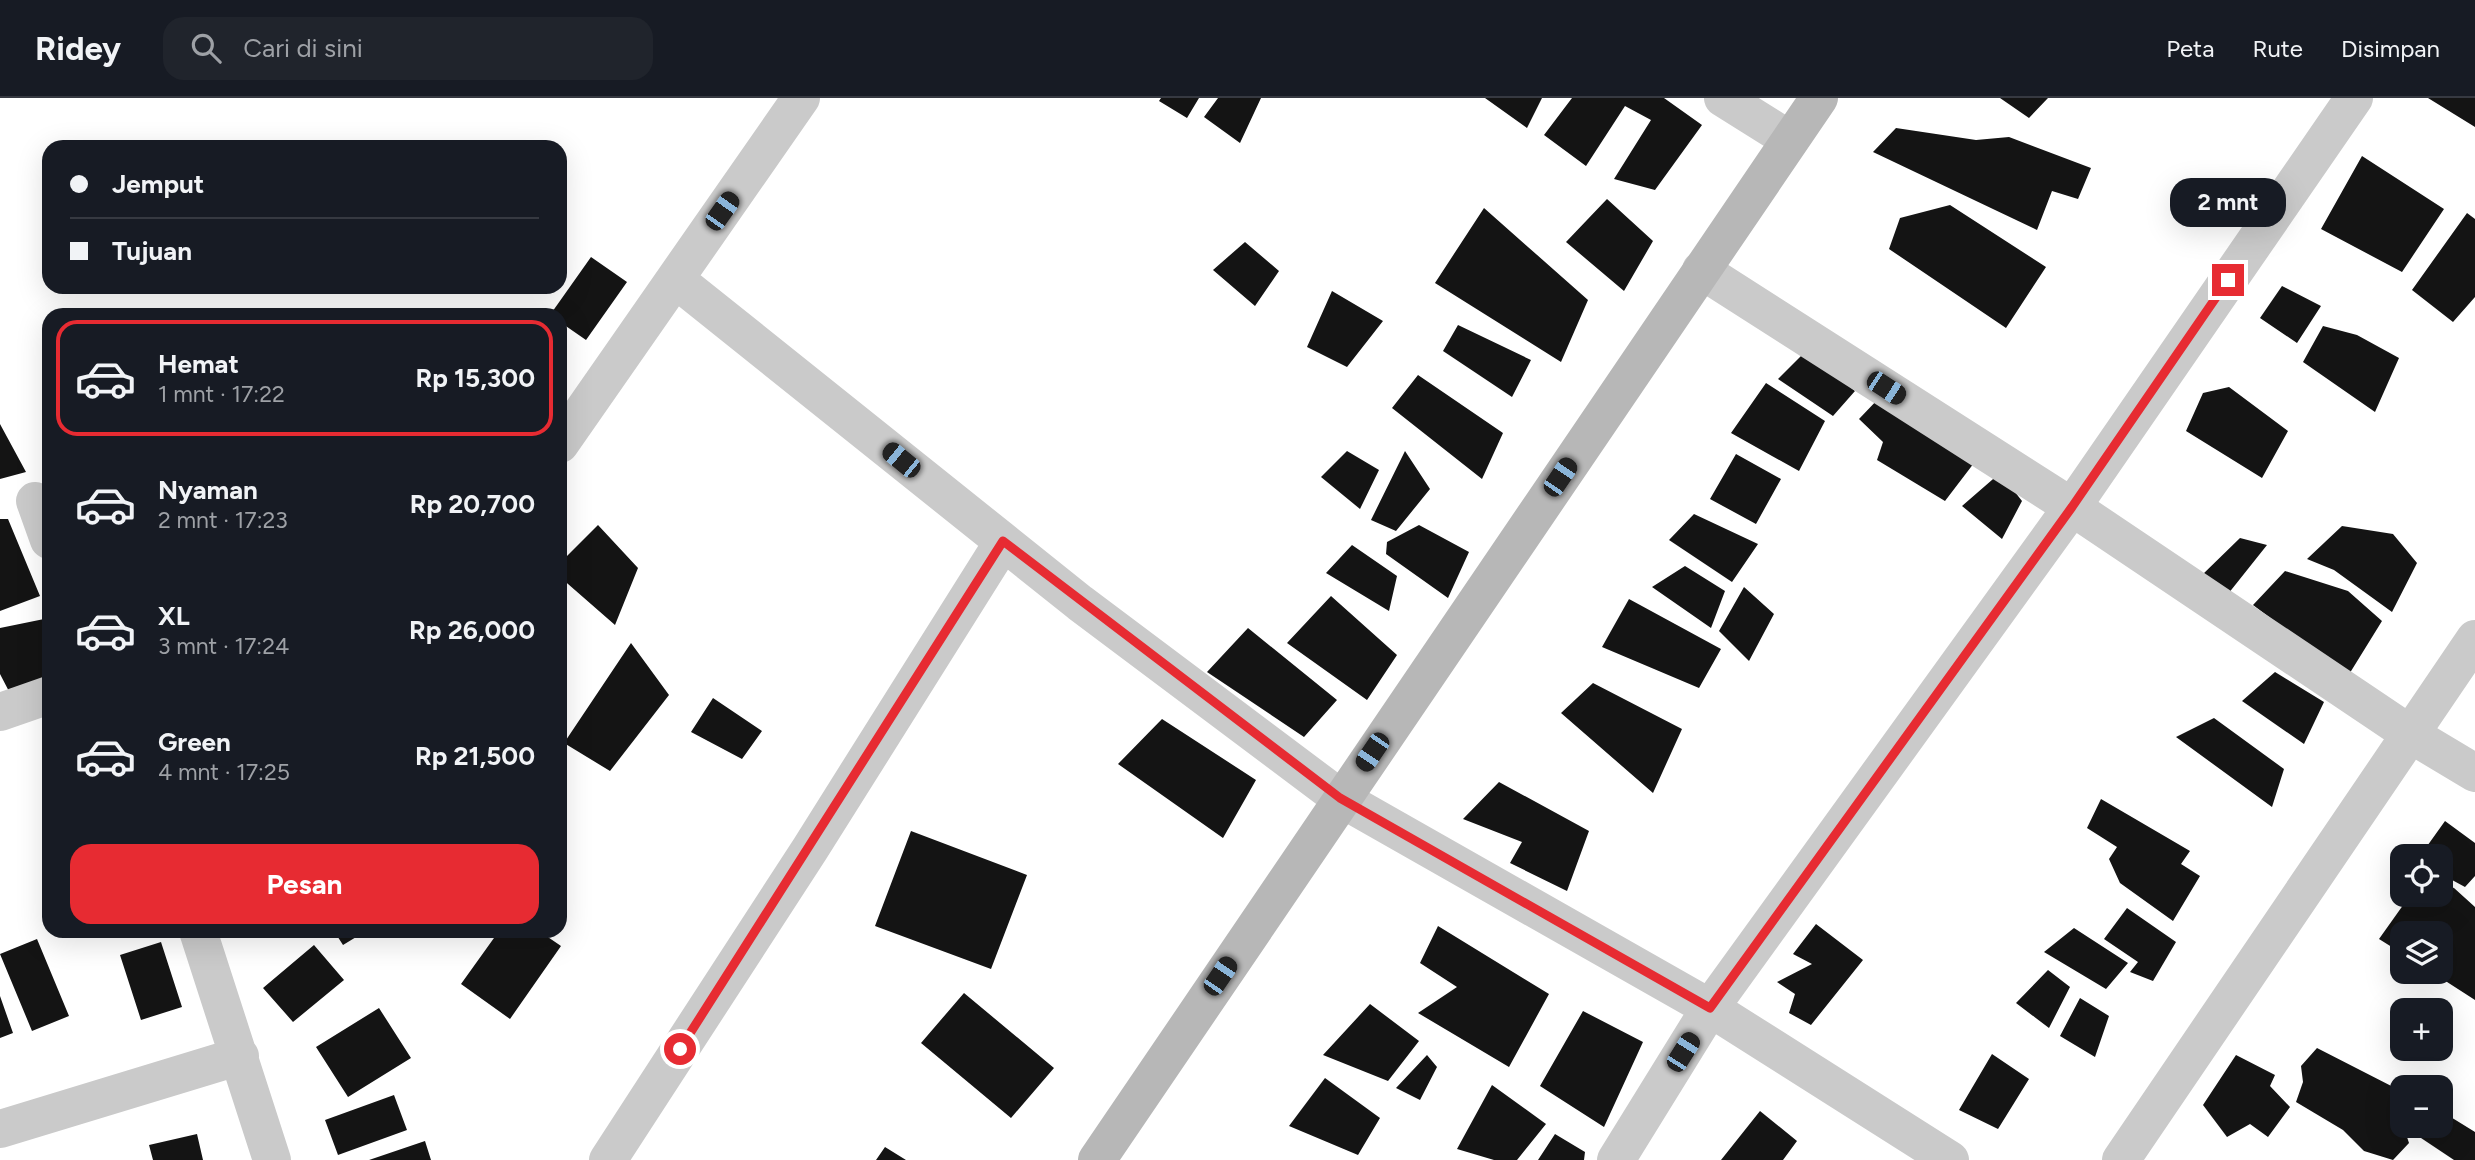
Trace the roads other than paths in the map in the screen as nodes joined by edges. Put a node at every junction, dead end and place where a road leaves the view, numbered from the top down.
1 (801, 98) edge
2 (1723, 98) edge
3 (1819, 98) edge
4 (2354, 98) edge
5 (1790, 140) junction
6 (1701, 270) junction
7 (675, 279) junction
8 (567, 434) edge
9 (35, 501) dead end
10 (2072, 507) junction
11 (42, 520) edge
12 (1003, 541) junction
13 (2475, 639) edge
14 (42, 697) edge
15 (0, 712) edge
16 (2410, 734) junction
17 (2475, 773) edge
18 (1340, 798) junction
19 (208, 938) edge
20 (1710, 1008) junction
21 (240, 1056) junction
22 (0, 1129) edge
23 (272, 1160) edge
24 (608, 1160) edge
25 (1097, 1160) edge
26 (1616, 1160) edge
27 (1950, 1160) edge
28 (2121, 1160) edge

1 - 7 street
2 - 5 street
3 - 5 main road
4 - 10 street
5 - 6 main road
6 - 10 street
6 - 18 main road
7 - 8 street
7 - 12 street
9 - 11 street
10 - 16 street
10 - 20 street
12 - 18 street
12 - 24 street
13 - 16 street
14 - 15 street
16 - 17 street
16 - 28 street
18 - 20 street
18 - 25 main road
19 - 21 street
20 - 26 street
20 - 27 street
21 - 22 street
21 - 23 street

